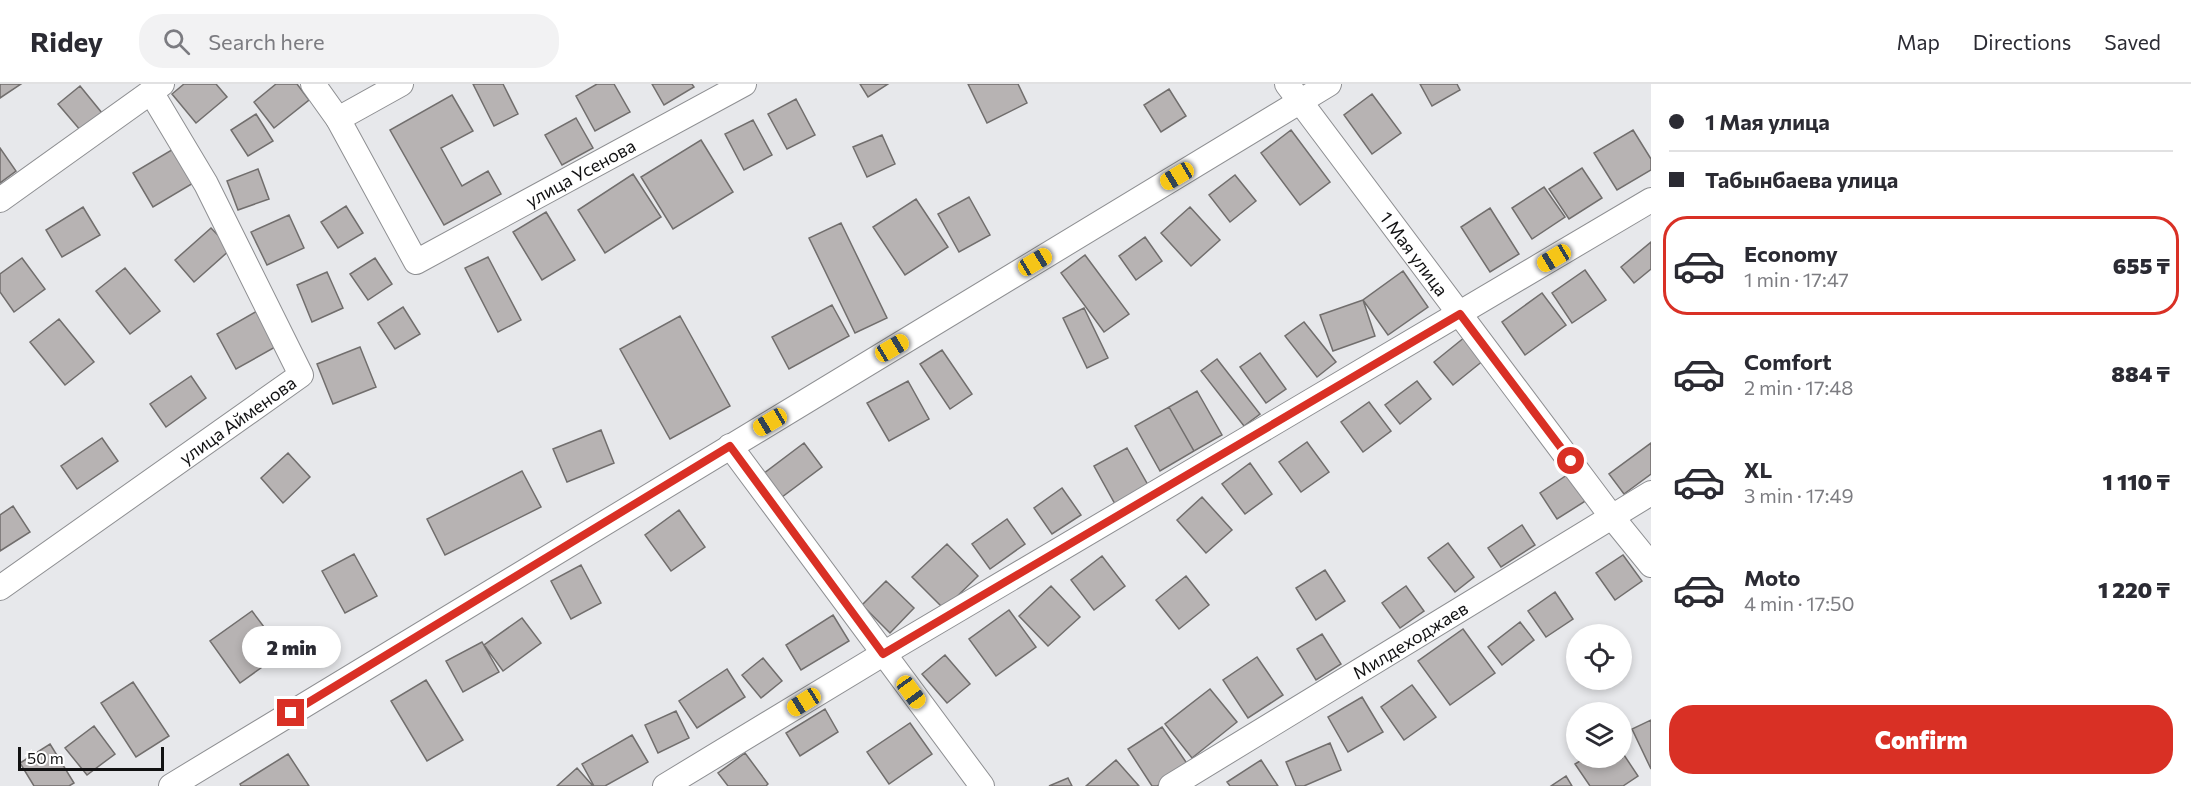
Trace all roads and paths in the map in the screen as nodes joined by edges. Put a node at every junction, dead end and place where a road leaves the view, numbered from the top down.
1 (313, 84) edge
2 (401, 84) edge
3 (744, 84) edge
4 (1329, 84) edge
5 (156, 88) edge
6 (1293, 93) edge
7 (338, 119) junction
8 (0, 200) edge
9 (1651, 200) edge
10 (1460, 314) junction
11 (730, 446) junction
12 (1651, 493) edge
13 (1612, 517) junction
14 (1651, 565) edge
15 (0, 588) edge
16 (883, 654) junction
17 (171, 786) edge
18 (665, 786) edge
19 (981, 786) edge
20 (1171, 786) edge

1 - 7 street
2 - 7 street
3 - 7 street, улица Усенова
4 - 6 street
5 - 8 street, улица Айменова
5 - 15 street, улица Айменова
6 - 10 street, 1 Мая улица
6 - 11 street
9 - 10 street
10 - 13 street, 1 Мая улица
10 - 16 street
11 - 16 street
11 - 17 street
12 - 13 street, Милдеходжаев
13 - 14 street, 1 Мая улица
13 - 20 street, Милдеходжаев
16 - 18 street
16 - 19 street

